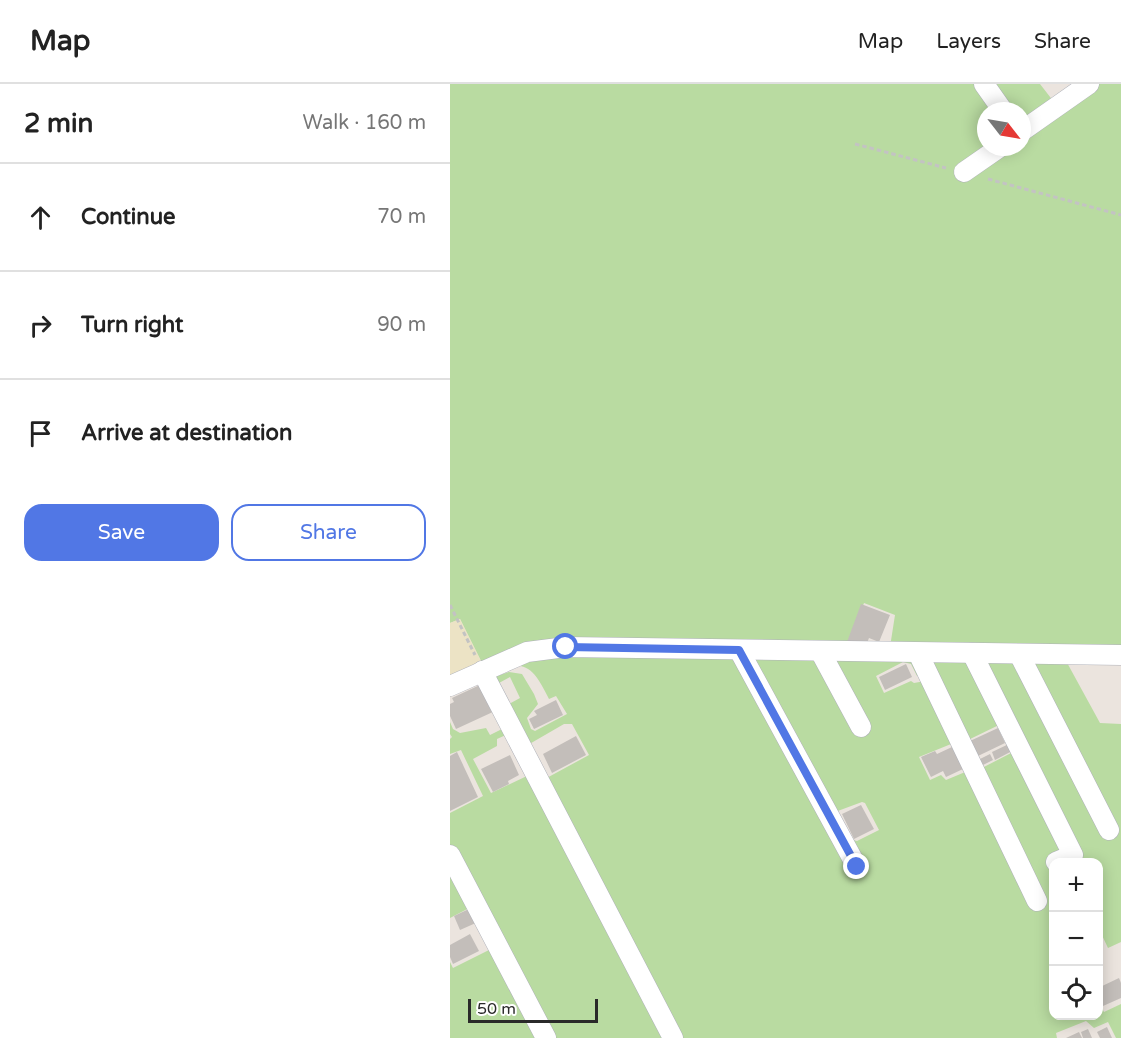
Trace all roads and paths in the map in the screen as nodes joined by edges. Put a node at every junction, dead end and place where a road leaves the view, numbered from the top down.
1 (984, 84) edge
2 (1089, 84) edge
3 (997, 102) edge
4 (1031, 125) edge
5 (987, 156) edge
6 (964, 172) dead end
7 (450, 605) edge
8 (739, 650) junction
9 (820, 651) junction
10 (918, 653) junction
11 (972, 653) junction
12 (1019, 654) junction
13 (1121, 655) edge
14 (482, 670) junction
15 (450, 686) edge
16 (861, 727) dead end
17 (1109, 830) dead end
18 (450, 855) edge
19 (1066, 858) edge
20 (1049, 866) edge
21 (857, 867) dead end
22 (1025, 877) junction
23 (1037, 901) dead end
24 (546, 1038) edge
25 (673, 1038) edge

1 - 3 lane
2 - 4 lane
5 - 6 lane
7 - 14 path
8 - 9 lane
8 - 14 lane
8 - 21 lane
9 - 10 lane
9 - 16 lane
10 - 11 lane
10 - 22 lane
11 - 12 lane
11 - 19 lane
12 - 13 lane
12 - 17 lane
14 - 15 lane
14 - 25 lane
18 - 24 lane
20 - 22 lane
22 - 23 lane

